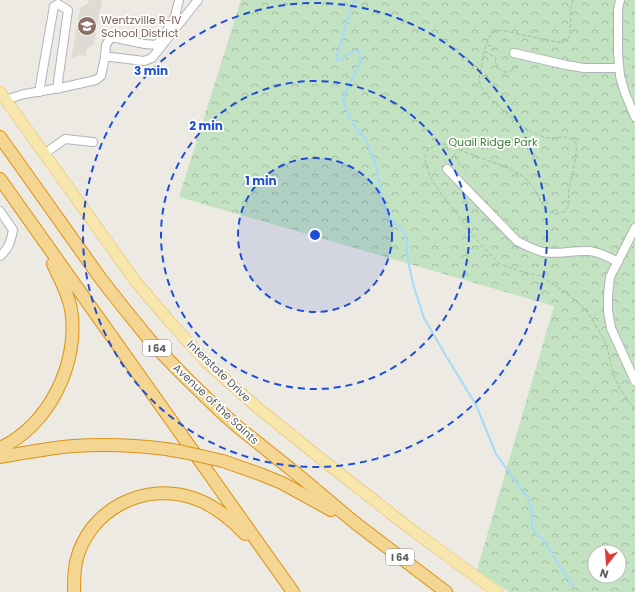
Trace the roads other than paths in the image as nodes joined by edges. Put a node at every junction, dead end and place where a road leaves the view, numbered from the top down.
1 (179, 0) edge
2 (198, 0) edge
3 (620, 0) edge
4 (514, 53) dead end
5 (105, 57) junction
6 (619, 68) junction
7 (57, 89) junction
8 (39, 92) junction
9 (3, 96) edge
10 (635, 116) edge
11 (0, 138) edge
12 (93, 142) dead end
13 (44, 154) junction
14 (447, 169) road end
15 (0, 179) edge
16 (0, 211) edge
17 (635, 228) edge
18 (38, 232) junction
19 (1, 252) edge
20 (618, 262) junction
21 (635, 381) edge
22 (0, 448) edge
23 (0, 458) edge
24 (354, 522) junction
25 (274, 566) junction
26 (74, 592) edge
27 (293, 592) edge
28 (446, 592) edge
29 (497, 592) edge

1 - 5 street
2 - 5 street
3 - 6 street
4 - 6 street
5 - 7 street
6 - 10 street
7 - 8 street
7 - 8 street
8 - 9 street
9 - 13 main road, Interstate Drive
11 - 24 highway, Avenue of the Saints / I 64
12 - 13 street
13 - 29 main road, Interstate Drive
14 - 20 street
15 - 18 highway, I 64
16 - 19 street
17 - 20 street
18 - 22 highway
18 - 25 highway, I 64
20 - 21 street
23 - 24 highway, bridge
24 - 28 highway, Avenue of the Saints / I 64
25 - 26 highway
25 - 27 highway, I 64

